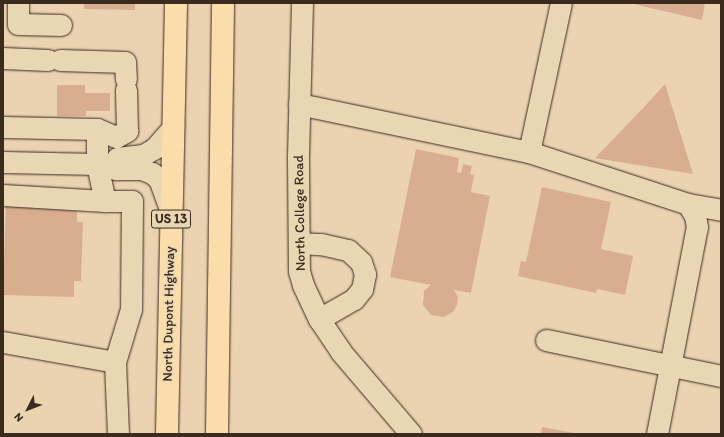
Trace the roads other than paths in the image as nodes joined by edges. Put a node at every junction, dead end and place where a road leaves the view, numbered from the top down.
1 (18, 3) edge
2 (176, 3) edge
3 (223, 3) edge
4 (302, 3) edge
5 (561, 3) edge
6 (61, 25) dead end
7 (3, 58) edge
8 (54, 63) junction
9 (3, 64) edge
10 (299, 104) junction
11 (3, 127) edge
12 (173, 127) junction
13 (97, 129) junction
14 (529, 152) junction
15 (3, 162) edge
16 (96, 164) junction
17 (3, 195) edge
18 (105, 201) junction
19 (688, 204) junction
20 (721, 210) edge
21 (171, 215) junction
22 (299, 243) junction
23 (319, 319) junction
24 (546, 340) dead end
25 (3, 342) edge
26 (115, 362) junction
27 (672, 366) junction
28 (721, 376) edge
29 (118, 434) edge
30 (167, 434) edge
31 (217, 434) edge
32 (412, 434) edge
33 (657, 434) edge

1 - 6 street
2 - 12 highway, North Dupont Highway / US 13
3 - 31 highway
4 - 10 street, North College Road
5 - 14 street
7 - 8 street
8 - 9 street
8 - 13 street
10 - 14 street
10 - 22 street, North College Road
11 - 13 street
12 - 16 street
12 - 21 highway, North Dupont Highway / US 13
13 - 16 street
14 - 19 street
15 - 16 street
16 - 18 street
16 - 21 street
17 - 18 street
18 - 26 street
19 - 20 street
19 - 27 street
21 - 30 highway, North Dupont Highway / US 13
22 - 23 street, North College Road
22 - 23 street
23 - 32 street, North College Road
24 - 27 street
25 - 26 street
26 - 29 street
27 - 28 street
27 - 33 street

